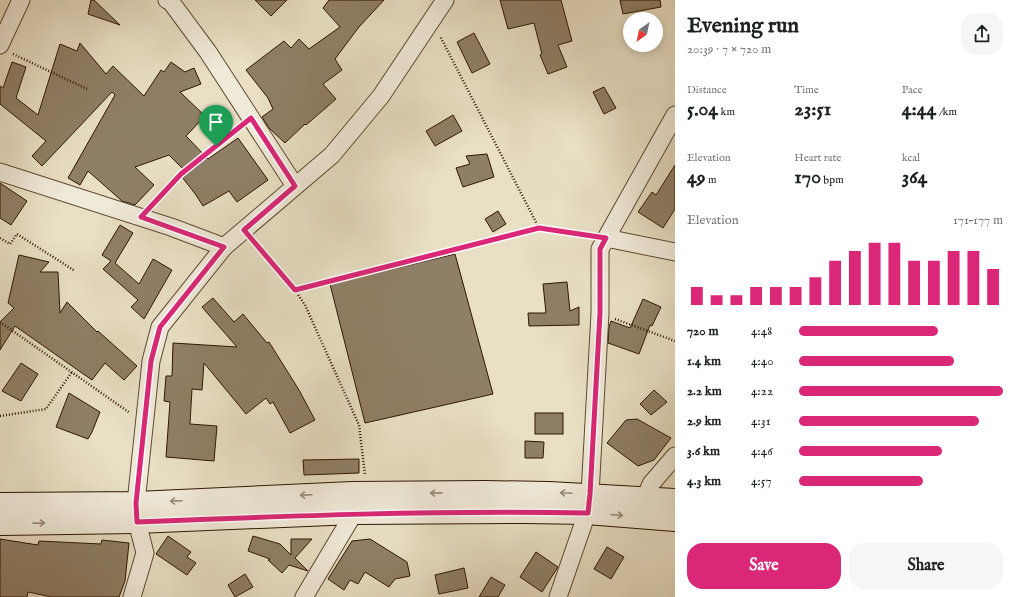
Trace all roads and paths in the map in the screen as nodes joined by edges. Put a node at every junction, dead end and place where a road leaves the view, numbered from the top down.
1 (21, 0) edge
2 (167, 0) edge
3 (444, 0) edge
4 (432, 20) junction
5 (3, 48) edge
6 (87, 89) dead end
7 (675, 115) edge
8 (251, 118) junction
9 (0, 172) edge
10 (295, 186) junction
11 (141, 217) junction
12 (539, 228) junction
13 (244, 230) junction
14 (0, 238) edge
15 (606, 238) junction
16 (224, 247) junction
17 (675, 252) edge
18 (75, 270) dead end
19 (295, 290) junction
20 (600, 313) junction
21 (0, 322) edge
22 (675, 341) edge
23 (72, 372) junction
24 (0, 416) edge
25 (145, 424) junction
26 (675, 456) edge
27 (367, 493) junction
28 (645, 498) junction
29 (675, 500) edge
30 (0, 504) edge
31 (589, 504) junction
32 (136, 512) junction
33 (354, 513) junction
34 (675, 520) edge
35 (0, 524) edge
36 (132, 597) edge
37 (304, 597) edge
38 (558, 597) edge

1 - 5 street
2 - 8 street
3 - 4 street
4 - 10 street
4 - 12 path
5 - 6 path
7 - 15 street
8 - 10 street
8 - 11 path
9 - 11 street
10 - 13 street
11 - 16 street
12 - 15 path
12 - 19 path
13 - 16 street
13 - 19 path
14 - 18 path
15 - 17 street
15 - 20 street
16 - 25 street
19 - 27 path
20 - 22 path
20 - 31 street
21 - 23 path
23 - 24 path
23 - 25 path
25 - 32 street
26 - 28 street
31 -> 27 street
27 -> 32 street
28 - 29 street
28 - 31 street
30 - 32 street
31 - 33 street
31 -> 34 street
31 - 38 street
32 - 33 street
35 -> 32 street
32 - 36 street
33 - 37 street

